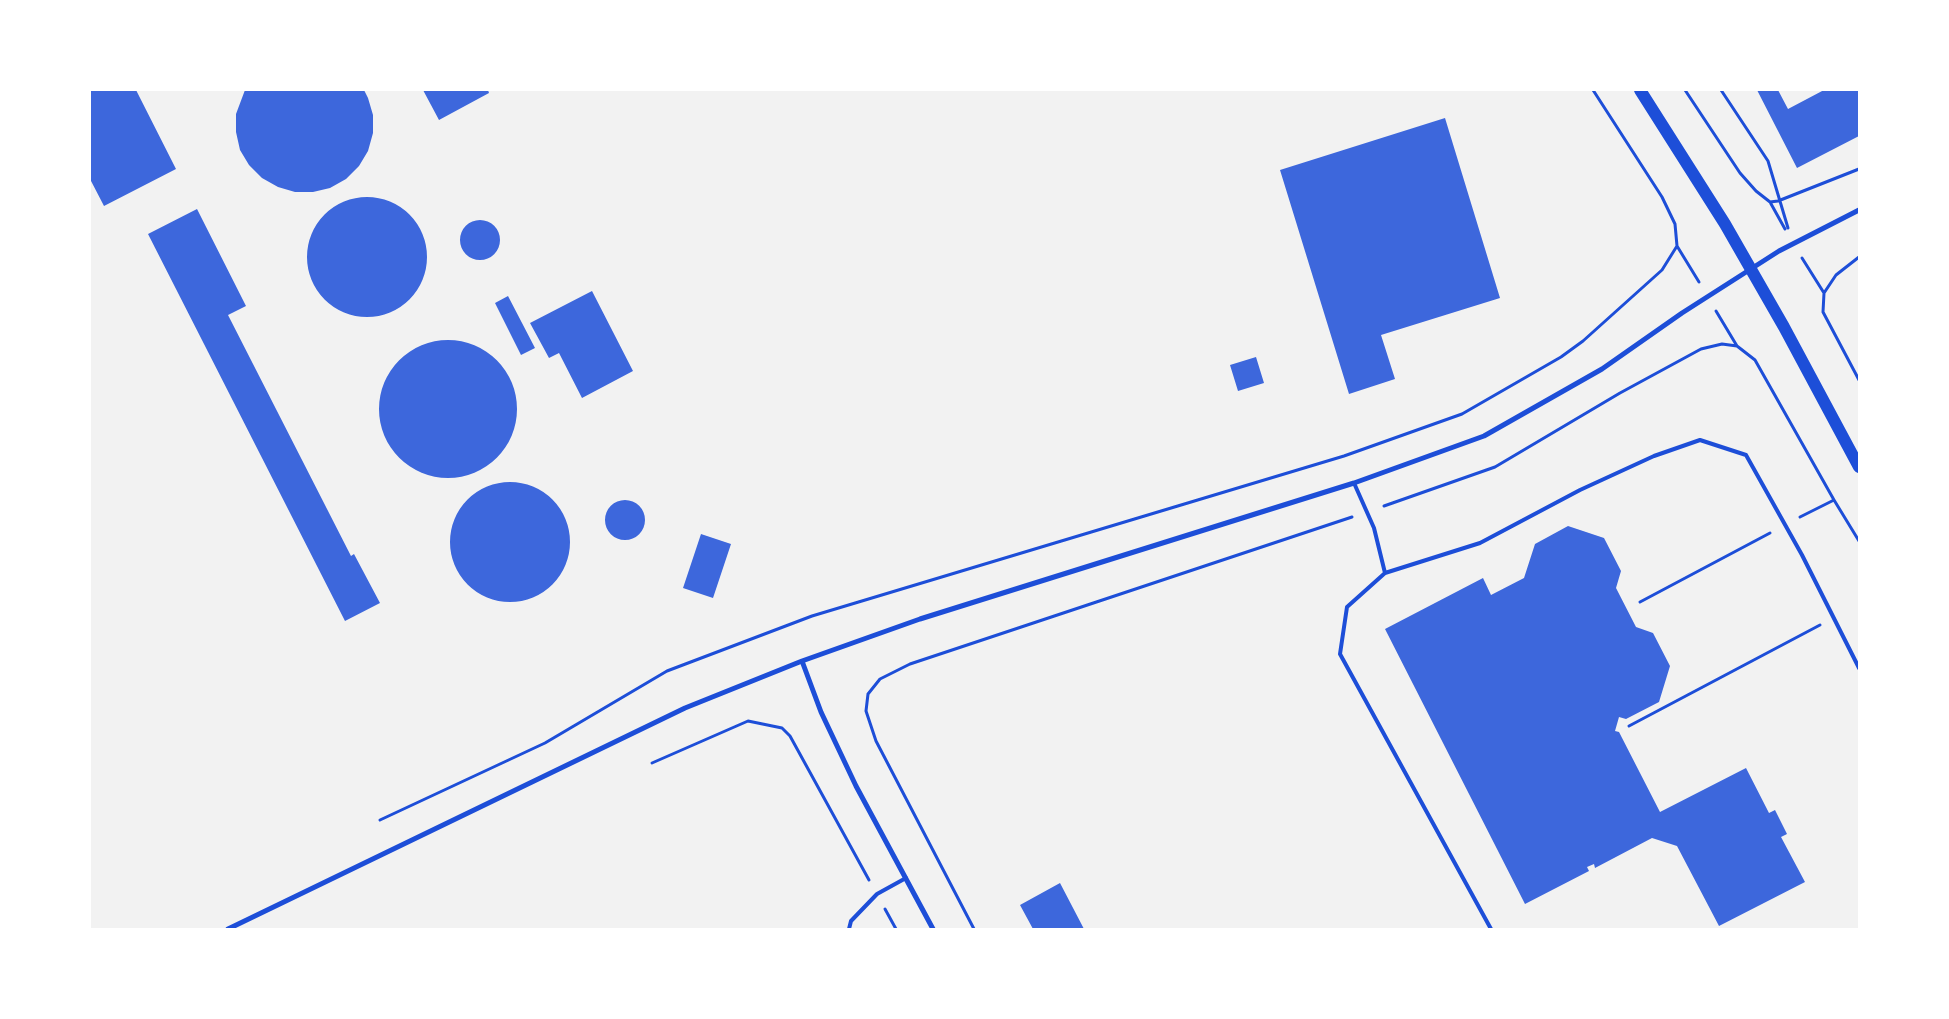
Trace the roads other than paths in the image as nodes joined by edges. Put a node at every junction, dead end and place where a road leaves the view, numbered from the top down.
1 (1640, 90) edge
2 (1859, 210) edge
3 (1752, 269) junction
4 (1859, 466) edge
5 (1354, 483) junction
6 (1385, 573) junction
7 (802, 661) junction
8 (1859, 668) edge
9 (906, 878) junction
10 (228, 929) edge
11 (849, 929) edge
12 (933, 929) edge
13 (1490, 929) edge

1 - 3 main road
2 - 3 street
3 - 4 main road
3 - 5 street
5 - 6 lane
5 - 7 street
6 - 8 lane
6 - 13 lane
7 - 9 street
7 - 10 street
9 - 11 lane
9 - 12 street

